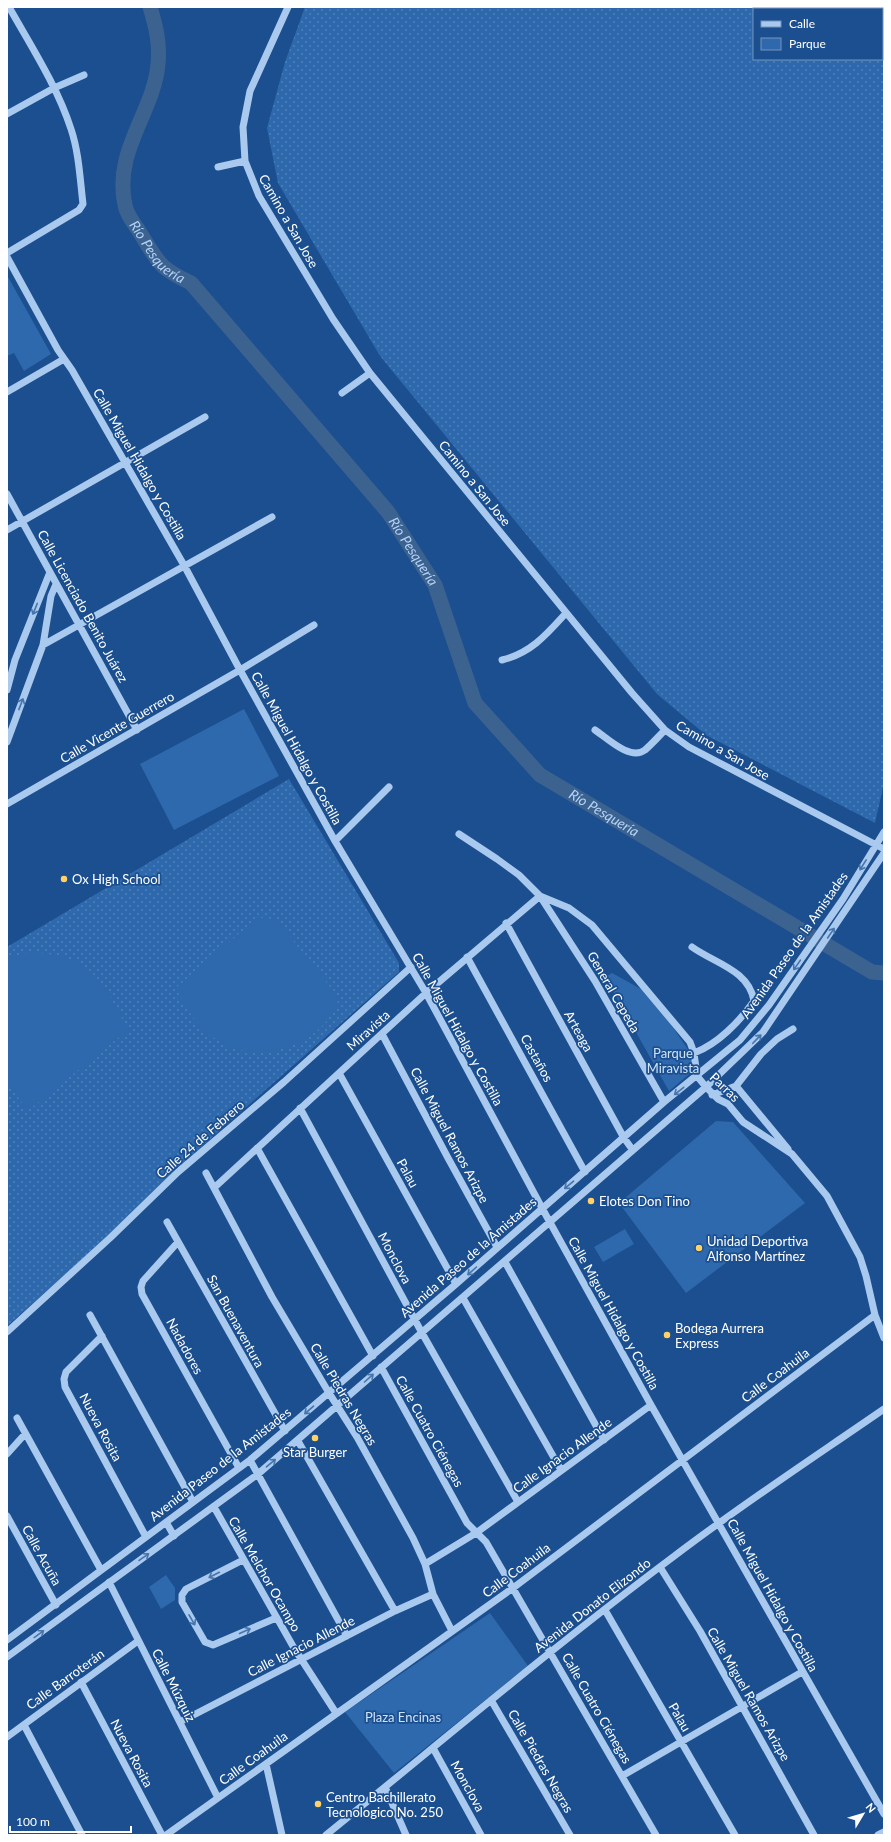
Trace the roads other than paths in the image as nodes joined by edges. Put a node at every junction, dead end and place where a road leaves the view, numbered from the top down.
1 (9, 7) edge
2 (288, 7) edge
3 (84, 75) dead end
4 (54, 88) junction
5 (7, 114) edge
6 (245, 162) junction
7 (218, 167) dead end
8 (7, 253) edge
9 (7, 257) edge
10 (64, 359) junction
11 (370, 373) junction
12 (7, 392) edge
13 (342, 393) dead end
14 (205, 417) dead end
15 (126, 462) junction
16 (7, 494) edge
17 (272, 517) dead end
18 (22, 521) junction
19 (7, 530) edge
20 (185, 567) junction
21 (50, 572) junction
22 (56, 584) junction
23 (566, 613) junction
24 (79, 625) junction
25 (314, 625) dead end
26 (42, 645) junction
27 (14, 660) junction
28 (502, 660) dead end
29 (7, 664) edge
30 (240, 670) junction
31 (7, 690) edge
32 (137, 730) junction
33 (595, 730) dead end
34 (665, 730) junction
35 (7, 741) edge
36 (389, 787) dead end
37 (7, 804) edge
38 (884, 832) edge
39 (459, 834) dead end
40 (335, 841) junction
41 (876, 845) junction
42 (884, 849) edge
43 (884, 853) edge
44 (540, 896) junction
45 (506, 924) junction
46 (692, 947) dead end
47 (466, 957) junction
48 (411, 967) junction
49 (426, 993) junction
50 (793, 1029) dead end
51 (382, 1034) junction
52 (694, 1053) junction
53 (339, 1073) junction
54 (697, 1076) junction
55 (736, 1086) junction
56 (706, 1087) junction
57 (712, 1095) junction
58 (664, 1102) junction
59 (300, 1108) junction
60 (624, 1138) junction
61 (257, 1148) junction
62 (632, 1150) junction
63 (792, 1154) junction
64 (585, 1172) junction
65 (206, 1173) dead end
66 (215, 1187) junction
67 (542, 1208) junction
68 (167, 1222) dead end
69 (550, 1222) junction
70 (178, 1242) junction
71 (497, 1247) junction
72 (505, 1262) junction
73 (456, 1284) junction
74 (463, 1298) junction
75 (90, 1314) dead end
76 (874, 1315) junction
77 (415, 1320) junction
78 (7, 1332) edge
79 (422, 1333) junction
80 (102, 1336) junction
81 (884, 1338) edge
82 (373, 1356) junction
83 (381, 1367) junction
84 (329, 1393) junction
85 (651, 1405) junction
86 (337, 1406) junction
87 (884, 1409) edge
88 (17, 1418) dead end
89 (285, 1431) junction
90 (25, 1434) junction
91 (604, 1440) junction
92 (298, 1441) junction
93 (7, 1454) edge
94 (250, 1460) junction
95 (683, 1460) junction
96 (239, 1468) junction
97 (561, 1470) junction
98 (258, 1474) junction
99 (193, 1502) junction
100 (518, 1502) junction
101 (214, 1507) junction
102 (7, 1516) edge
103 (166, 1522) junction
104 (719, 1523) junction
105 (476, 1533) junction
106 (174, 1536) junction
107 (146, 1537) junction
108 (242, 1560) junction
109 (425, 1564) junction
110 (660, 1567) junction
111 (101, 1570) junction
112 (108, 1582) junction
113 (81, 1586) junction
114 (513, 1588) junction
115 (433, 1594) junction
116 (90, 1596) junction
117 (56, 1605) junction
118 (605, 1610) junction
119 (395, 1612) junction
120 (276, 1618) junction
121 (452, 1632) junction
122 (347, 1636) junction
123 (8, 1637) edge
124 (138, 1641) junction
125 (551, 1653) junction
126 (7, 1657) edge
127 (302, 1659) junction
128 (802, 1672) junction
129 (81, 1682) junction
130 (492, 1700) junction
131 (741, 1707) junction
132 (336, 1713) junction
133 (180, 1722) junction
134 (24, 1725) junction
135 (7, 1737) edge
136 (681, 1741) junction
137 (433, 1748) junction
138 (266, 1764) junction
139 (622, 1776) junction
140 (385, 1787) junction
141 (218, 1798) junction
142 (884, 1814) edge
143 (884, 1832) edge
144 (330, 1833) edge
145 (82, 1835) edge
146 (162, 1835) edge
147 (166, 1835) edge
148 (282, 1835) edge
149 (406, 1835) edge
150 (481, 1835) edge
151 (570, 1835) edge
152 (656, 1835) edge
153 (735, 1835) edge
154 (814, 1835) edge
155 (878, 1835) edge

1 - 4 street
2 - 6 street, Camino a San Jose
3 - 4 street
4 - 5 street
4 - 8 street
6 - 7 street
6 - 11 street, Camino a San Jose
9 - 10 street, Calle Miguel Hidalgo y Costilla
10 - 12 street
10 - 15 street, Calle Miguel Hidalgo y Costilla
11 - 13 street
11 - 23 street, Camino a San Jose
14 - 15 street
15 - 18 street
15 - 20 street, Calle Miguel Hidalgo y Costilla
16 - 18 street, Calle Licenciado Benito Juárez
17 - 20 street
18 - 19 street
18 - 21 street, Calle Licenciado Benito Juárez
20 - 24 street
20 - 30 street, Calle Miguel Hidalgo y Costilla
21 - 22 street, Calle Licenciado Benito Juárez
21 -> 27 street
22 - 24 street, Calle Licenciado Benito Juárez
22 - 26 street
23 - 28 street
23 - 34 street, Camino a San Jose
24 - 26 street
24 - 32 street, Calle Licenciado Benito Juárez
25 - 30 street, Calle Vicente Guerrero
35 -> 26 street
27 - 29 street
27 - 31 street
30 - 32 street, Calle Vicente Guerrero
30 - 40 street, Calle Miguel Hidalgo y Costilla
32 - 37 street, Calle Vicente Guerrero
33 - 34 street
34 - 41 street, Camino a San Jose
36 - 40 street
38 - 41 street, Avenida Paseo de la Amistades
39 - 44 street, Parras
40 - 48 street, Calle Miguel Hidalgo y Costilla
41 - 42 street, Camino a San Jose
41 -> 54 street, Avenida Paseo de la Amistades
56 -> 43 street, Avenida Paseo de la Amistades
44 - 45 street, Miravista
44 - 52 street, Parras
44 - 58 street, General Cepeda
45 - 47 street, Miravista
45 - 60 street, Arteaga
46 - 52 street
47 - 49 street, Miravista
47 - 64 street, Castaños
48 - 49 street, Calle Miguel Hidalgo y Costilla
48 - 78 street, Calle 24 de Febrero
49 - 51 street, Miravista
49 - 67 street, Calle Miguel Hidalgo y Costilla
50 - 55 street
51 - 53 street, Miravista
51 - 71 street, Calle Miguel Ramos Arizpe
52 - 54 street, Parras
53 - 59 street, Miravista
53 - 73 street, Palau
54 - 56 street, Parras
54 -> 58 street, Avenida Paseo de la Amistades
55 - 57 street
55 - 63 street
56 - 57 street, Parras
56 - 62 street, Avenida Paseo de la Amistades
57 - 63 street, Parras
58 - 60 street, Avenida Paseo de la Amistades
59 - 61 street, Miravista
59 - 77 street, Monclova
60 - 62 street, Arteaga
60 - 64 street, Avenida Paseo de la Amistades
61 - 66 street, Miravista
61 - 82 street
62 - 69 street, Avenida Paseo de la Amistades
63 - 76 street, Parras
64 -> 67 street, Avenida Paseo de la Amistades
65 - 66 street, Calle Piedras Negras
66 - 84 street, Calle Piedras Negras
67 - 69 street, Calle Miguel Hidalgo y Costilla
67 - 71 street, Avenida Paseo de la Amistades
68 - 70 street, San Buenaventura
69 - 72 street, Avenida Paseo de la Amistades
69 - 85 street, Calle Miguel Hidalgo y Costilla
70 - 89 street, San Buenaventura
70 - 96 street, Nadadores
71 -> 73 street, Avenida Paseo de la Amistades
72 - 74 street, Avenida Paseo de la Amistades
72 - 91 street
73 - 77 street, Avenida Paseo de la Amistades
74 - 79 street, Avenida Paseo de la Amistades
74 - 97 street
75 - 80 street
76 - 81 street, Parras
76 - 95 street, Calle Coahuila
77 - 79 street, Monclova
77 - 82 street, Avenida Paseo de la Amistades
79 - 83 street, Avenida Paseo de la Amistades
79 - 100 street, Monclova
80 - 99 street
80 - 107 street, Nueva Rosita
82 - 84 street, Avenida Paseo de la Amistades
86 -> 83 street, Avenida Paseo de la Amistades
83 - 105 street, Calle Cuatro Ciénegas
84 - 86 street, Calle Piedras Negras
84 -> 89 street, Avenida Paseo de la Amistades
85 - 91 street, Calle Ignacio Allende
85 - 95 street, Calle Miguel Hidalgo y Costilla
86 - 92 street, Avenida Paseo de la Amistades
86 - 109 street, Calle Piedras Negras
87 - 104 street, Avenida Donato Elizondo
88 - 90 street
89 - 94 street, Avenida Paseo de la Amistades
90 - 93 street
90 - 111 street
91 - 97 street, Calle Ignacio Allende
98 -> 92 street, Avenida Paseo de la Amistades
92 - 119 street
94 - 96 street, Avenida Paseo de la Amistades
94 - 98 street
95 - 104 street, Calle Miguel Hidalgo y Costilla
95 - 114 street, Calle Coahuila
96 - 99 street, Avenida Paseo de la Amistades
97 - 100 street, Calle Ignacio Allende
98 - 101 street, Avenida Paseo de la Amistades
98 - 122 street
99 - 103 street, Avenida Paseo de la Amistades
100 - 105 street, Calle Ignacio Allende
101 - 106 street, Avenida Paseo de la Amistades
101 - 108 street, Calle Melchor Ocampo
102 - 117 street, Calle Acuña
103 - 106 street
103 - 107 street, Avenida Paseo de la Amistades
104 - 110 street, Avenida Donato Elizondo
104 - 128 street, Calle Miguel Hidalgo y Costilla
105 - 109 street, Calle Ignacio Allende
105 - 114 street, Calle Cuatro Ciénegas
112 -> 106 street, Avenida Paseo de la Amistades
107 - 111 street, Avenida Paseo de la Amistades
108 - 120 street, Calle Melchor Ocampo
108 -> 120 street
109 - 115 street, Calle Piedras Negras
110 - 118 street, Avenida Donato Elizondo
110 - 131 street, Calle Miguel Ramos Arizpe
111 - 113 street, Avenida Paseo de la Amistades
112 - 116 street, Avenida Paseo de la Amistades
112 - 124 street, Calle Múzquiz
113 - 116 street
113 - 117 street, Avenida Paseo de la Amistades
114 - 121 street, Calle Coahuila
114 - 125 street, Calle Cuatro Ciénegas
115 - 119 street, Calle Ignacio Allende
115 - 121 street, Calle Piedras Negras
126 -> 116 street, Avenida Paseo de la Amistades
117 - 123 street, Avenida Paseo de la Amistades
118 - 125 street, Avenida Donato Elizondo
118 - 136 street, Palau
119 - 122 street, Calle Ignacio Allende
120 - 127 street, Calle Melchor Ocampo
121 - 132 street, Calle Coahuila
122 - 127 street, Calle Ignacio Allende
124 - 129 street, Calle Barroterán
124 - 133 street, Calle Múzquiz
125 - 130 street, Avenida Donato Elizondo
125 - 139 street, Calle Cuatro Ciénegas
127 - 132 street, Calle Melchor Ocampo
127 - 133 street, Calle Ignacio Allende
128 - 131 street
128 - 142 street, Calle Miguel Hidalgo y Costilla
129 - 134 street, Calle Barroterán
129 - 146 street, Nueva Rosita
130 - 137 street, Avenida Donato Elizondo
130 - 151 street, Calle Piedras Negras
131 - 136 street
131 - 154 street, Calle Miguel Ramos Arizpe
132 - 138 street, Calle Coahuila
133 - 141 street, Calle Múzquiz
134 - 135 street, Calle Barroterán
134 - 145 street
136 - 139 street
136 - 153 street, Palau
137 - 140 street, Avenida Donato Elizondo
137 - 150 street, Monclova
138 - 141 street, Calle Coahuila
138 - 148 street
139 - 152 street, Calle Cuatro Ciénegas
140 - 144 street, Avenida Donato Elizondo
140 - 149 street
141 - 147 street, Calle Coahuila
143 - 155 street

